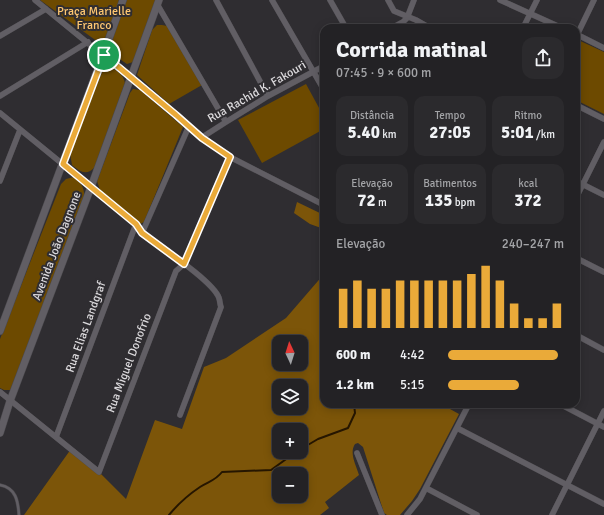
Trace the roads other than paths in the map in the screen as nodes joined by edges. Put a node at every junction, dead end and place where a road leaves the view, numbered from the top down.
1 (35, 0) edge
2 (123, 0) edge
3 (216, 0) edge
4 (272, 0) edge
5 (330, 0) edge
6 (388, 0) edge
7 (414, 0) edge
8 (500, 0) edge
9 (537, 0) edge
10 (594, 0) edge
11 (158, 2) edge
12 (46, 9) junction
13 (530, 14) junction
14 (404, 23) edge
15 (344, 24) edge
16 (423, 24) edge
17 (525, 24) edge
18 (553, 24) edge
19 (580, 27) edge
20 (0, 36) edge
21 (580, 37) edge
22 (88, 42) junction
23 (604, 48) edge
24 (104, 55) junction
25 (320, 68) edge
26 (313, 72) junction
27 (132, 78) junction
28 (320, 83) edge
29 (0, 96) edge
30 (268, 96) junction
31 (580, 107) edge
32 (0, 113) edge
33 (604, 119) edge
34 (226, 122) junction
35 (188, 126) junction
36 (20, 130) junction
37 (202, 138) junction
38 (604, 142) edge
39 (230, 157) junction
40 (63, 164) junction
41 (0, 181) edge
42 (580, 183) edge
43 (583, 185) junction
44 (91, 187) junction
45 (580, 191) edge
46 (604, 195) edge
47 (320, 203) edge
48 (136, 224) junction
49 (142, 233) junction
50 (580, 260) edge
51 (184, 264) junction
52 (604, 272) edge
53 (0, 331) edge
54 (580, 337) edge
55 (604, 350) edge
56 (0, 392) edge
57 (10, 401) junction
58 (467, 408) edge
59 (567, 408) edge
60 (604, 412) edge
61 (180, 415) dead end
62 (597, 424) junction
63 (604, 427) edge
64 (457, 428) junction
65 (0, 433) edge
66 (56, 437) junction
67 (357, 453) dead end
68 (0, 485) edge
69 (568, 485) junction
70 (426, 488) junction
71 (604, 504) edge
72 (19, 515) edge
73 (382, 515) edge
74 (408, 515) edge
75 (477, 515) edge
76 (552, 515) edge

1 - 12 street
2 - 24 street, Avenida João Dagnone
3 - 30 street
4 - 26 street
5 - 15 street
6 - 14 street
7 - 14 street
8 - 13 street
9 - 13 street
10 - 19 street
11 - 27 street, Avenida João Dagnone
11 - 34 street
12 - 20 street
12 - 22 street
13 - 17 street
13 - 18 street
14 - 16 street
21 - 23 street
22 - 24 street
22 - 29 street
24 - 27 street
24 - 40 street, Avenida João Dagnone
25 - 26 street, Rua Rachid K. Fakouri
26 - 28 street
26 - 30 street, Rua Rachid K. Fakouri
27 - 35 street
27 - 44 street, Avenida João Dagnone
30 - 34 street, Rua Rachid K. Fakouri
31 - 33 street
32 - 36 street
34 - 37 street, Rua Rachid K. Fakouri
35 - 37 street
35 - 49 street
36 - 40 street
36 - 41 street
37 - 39 street
38 - 43 street
39 - 47 street
39 - 51 street, Rua Miguel Donofrio
40 - 44 street
40 - 53 street, Avenida João Dagnone
42 - 43 street
43 - 45 street
43 - 46 street
44 - 48 street
44 - 57 street, Avenida João Dagnone
48 - 49 street
48 - 66 street, Rua Elias Landgraf
49 - 51 street
50 - 52 street
51 - 61 street
51 - 66 street, Rua Miguel Donofrio
54 - 55 street
56 - 57 street
57 - 65 street, Avenida João Dagnone
57 - 66 street
58 - 64 street
59 - 62 street
60 - 62 street
62 - 63 street
62 - 69 street
64 - 69 street
64 - 70 street
67 - 73 street
68 - 72 lane
69 - 71 street
69 - 76 street
70 - 74 street
70 - 75 street

